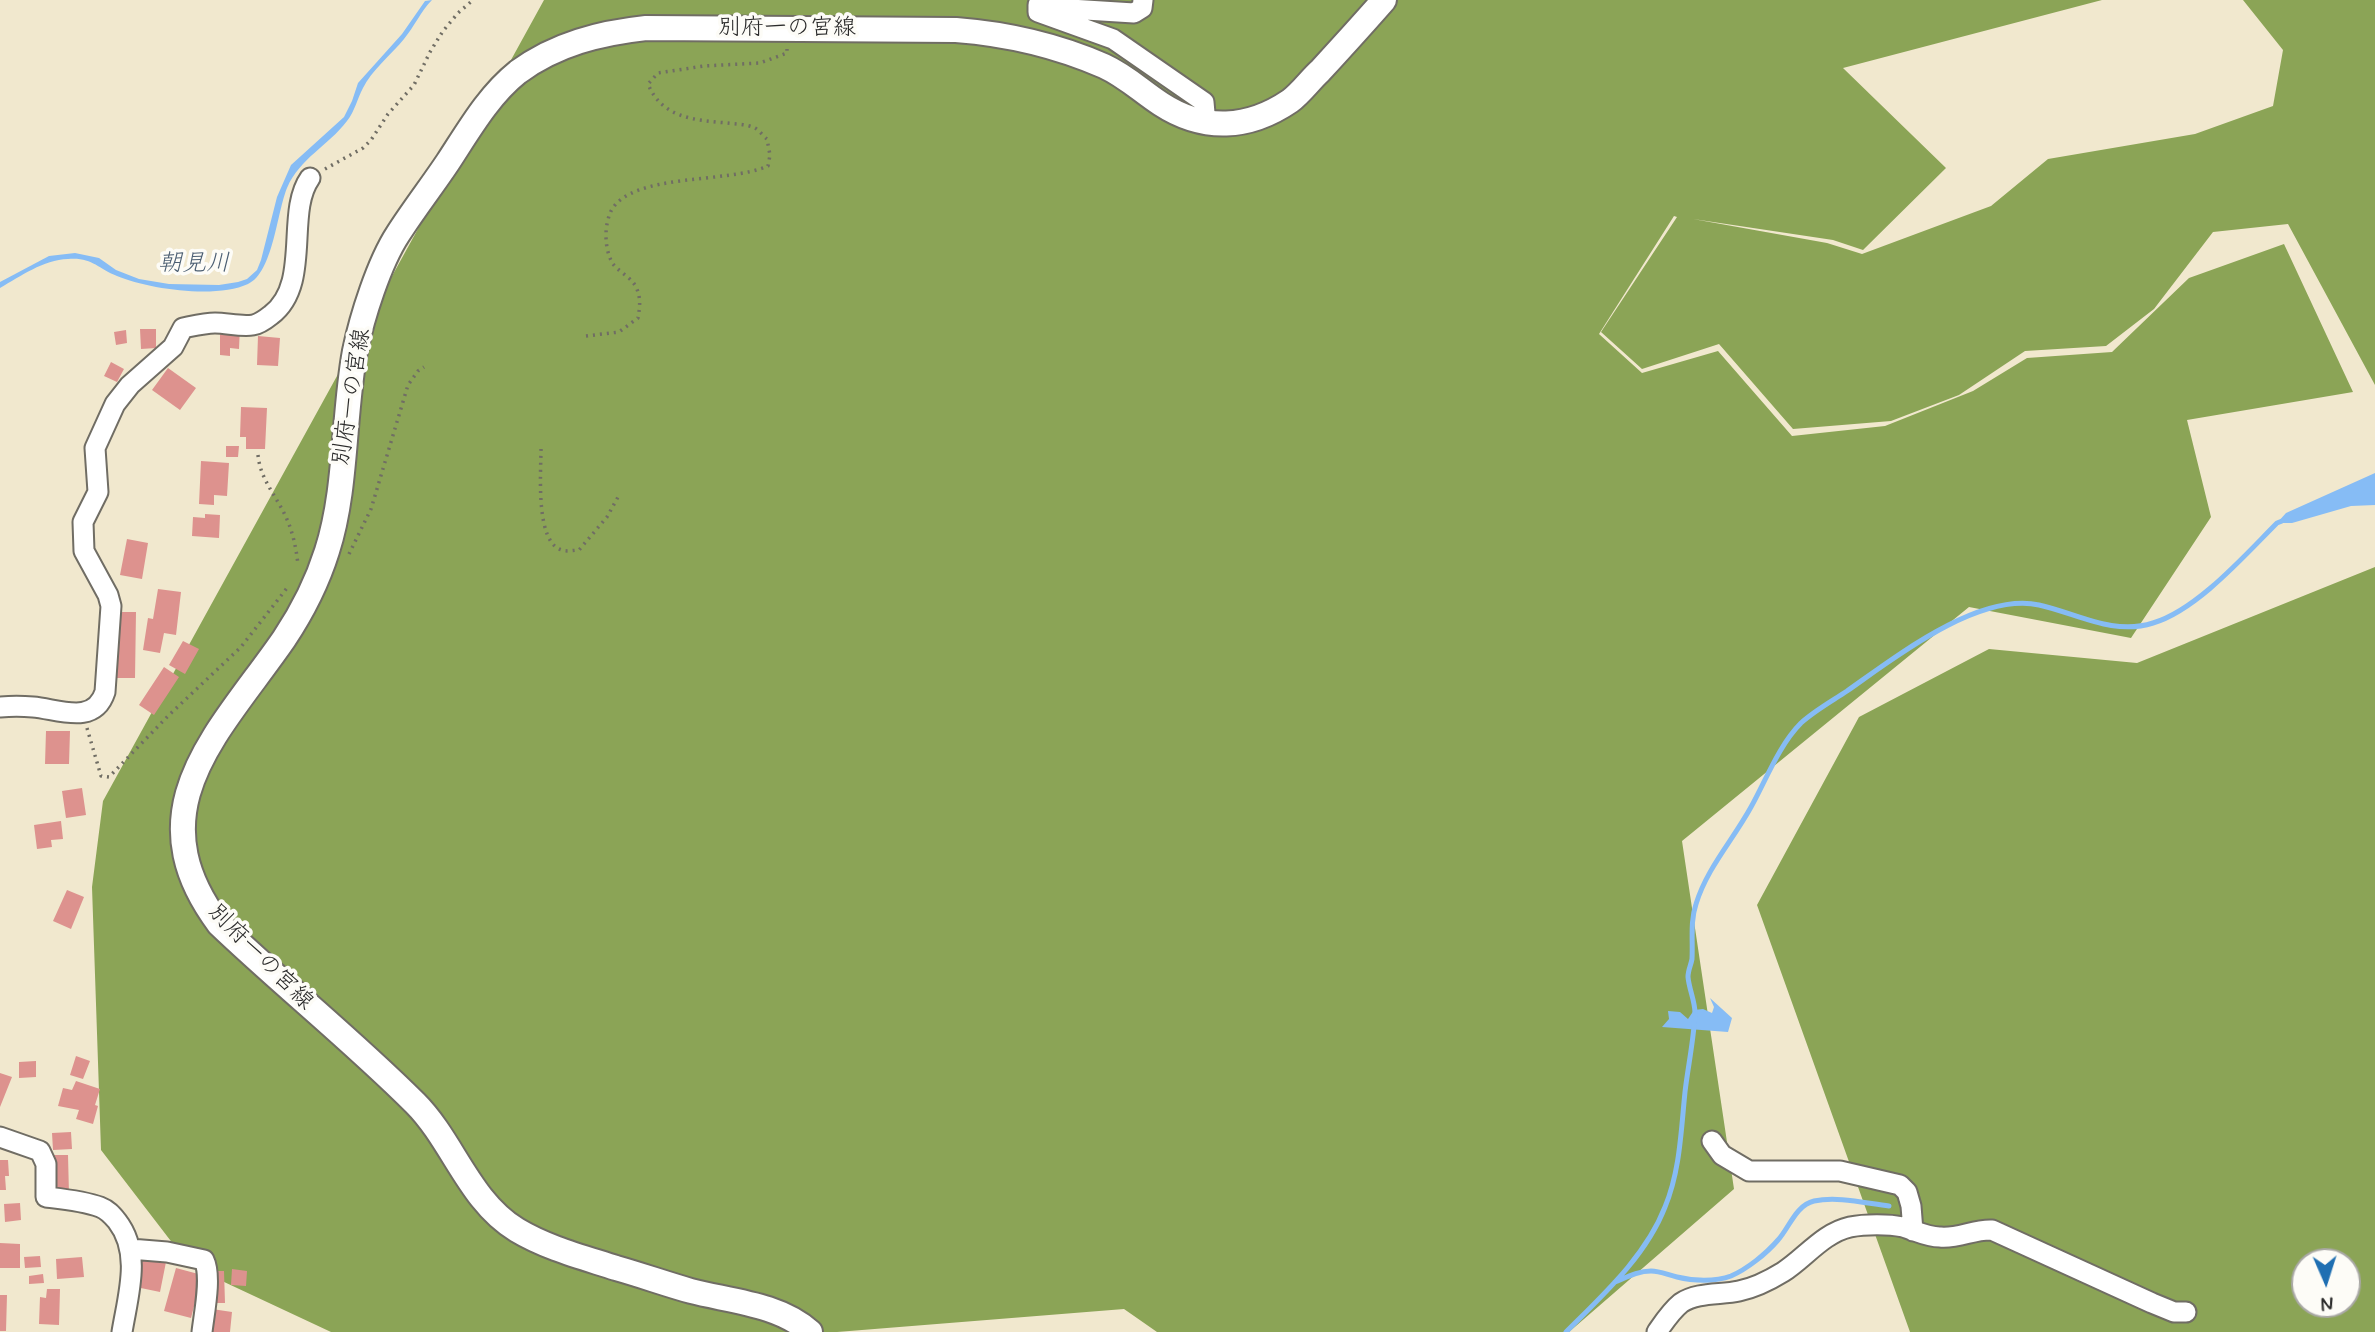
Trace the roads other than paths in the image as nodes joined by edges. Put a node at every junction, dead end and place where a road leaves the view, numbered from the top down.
1 (1143, 0) edge
2 (1384, 0) edge
3 (1206, 124) junction
4 (310, 178) road end
5 (0, 707) edge
6 (0, 1137) edge
7 (1712, 1141) dead end
8 (1913, 1231) junction
9 (131, 1249) junction
10 (2186, 1312) dead end
11 (121, 1332) edge
12 (202, 1332) edge
13 (810, 1332) edge
14 (1657, 1332) edge

1 - 3 street
2 - 3 main road, 別府一の宮線
3 - 13 main road, 別府一の宮線
4 - 5 street
6 - 9 street
7 - 8 street
8 - 10 street
8 - 14 street
9 - 11 street
9 - 12 street

